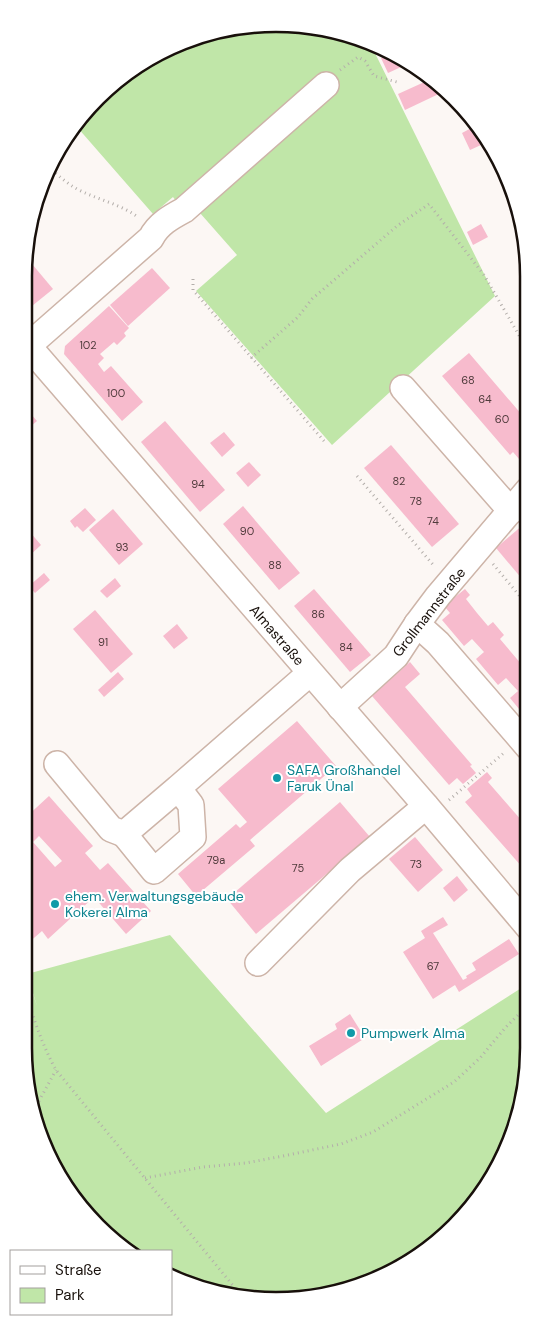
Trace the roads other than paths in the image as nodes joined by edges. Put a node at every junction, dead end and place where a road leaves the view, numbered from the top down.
1 (326, 85) road end
2 (32, 339) edge
3 (32, 351) edge
4 (403, 388) dead end
5 (520, 500) edge
6 (511, 511) junction
7 (417, 624) junction
8 (310, 673) junction
9 (340, 707) junction
10 (518, 748) edge
11 (57, 764) dead end
12 (178, 788) junction
13 (429, 810) junction
14 (124, 834) junction
15 (520, 917) edge
16 (258, 964) dead end

1 - 2 street
3 - 8 street, Almastraße
4 - 6 street
5 - 6 street, Grollmannstraße
6 - 7 street, Grollmannstraße
7 - 9 street, Grollmannstraße
7 - 10 street
8 - 9 street, Almastraße
8 - 12 street
9 - 13 street, Almastraße
11 - 14 street
12 - 14 street
12 - 14 street
13 - 15 street, Almastraße
13 - 16 street

